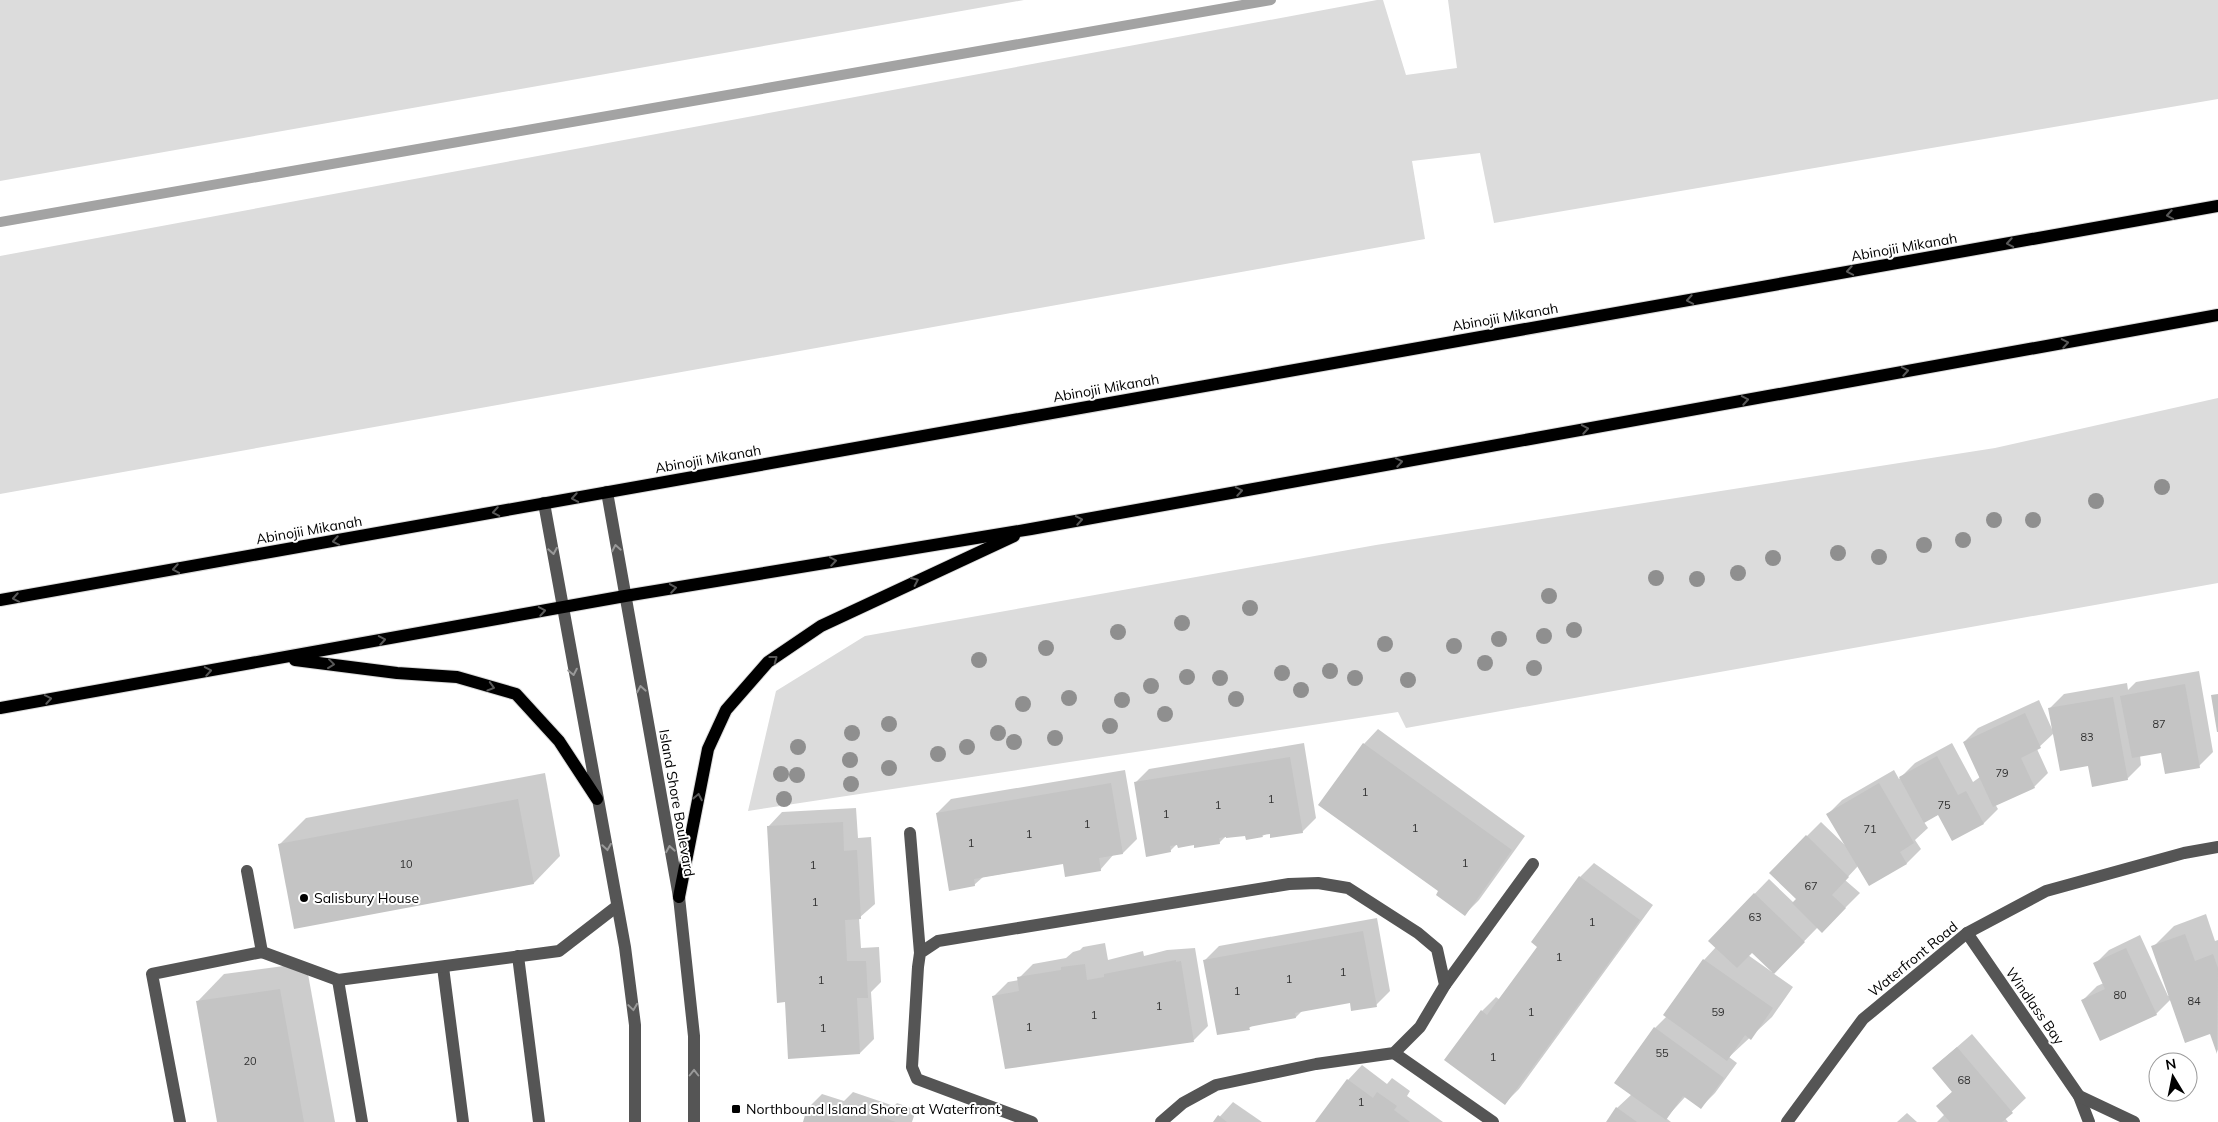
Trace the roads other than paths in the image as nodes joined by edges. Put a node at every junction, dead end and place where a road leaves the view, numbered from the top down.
1 (2218, 206) edge
2 (2218, 315) edge
3 (607, 492) junction
4 (544, 503) junction
5 (1031, 528) junction
6 (625, 596) junction
7 (0, 600) edge
8 (562, 607) junction
9 (282, 658) junction
10 (0, 708) edge
11 (597, 799) junction
12 (910, 833) dead end
13 (2218, 847) edge
14 (1533, 864) dead end
15 (247, 871) dead end
16 (679, 897) junction
17 (616, 907) junction
18 (1966, 933) junction
19 (262, 952) junction
20 (920, 953) junction
21 (518, 956) junction
22 (443, 967) junction
23 (338, 980) junction
24 (1445, 984) junction
25 (1394, 1053) junction
26 (2079, 1096) junction
27 (180, 1122) edge
28 (362, 1122) edge
29 (463, 1122) edge
30 (539, 1122) edge
31 (635, 1122) edge
32 (694, 1122) edge
33 (1032, 1122) edge
34 (1161, 1122) edge
35 (1493, 1122) edge
36 (1787, 1122) edge
37 (2089, 1122) edge
38 (2134, 1122) edge

1 -> 3 main road, Abinojii Mikanah
5 -> 2 main road
3 -> 4 main road, Abinojii Mikanah
6 -> 3 street, Island Shore Boulevard
4 -> 7 main road, Abinojii Mikanah
4 -> 8 street
6 -> 5 main road
16 -> 5 main road
6 - 8 main road
16 -> 6 street, Island Shore Boulevard
9 -> 8 main road
8 -> 11 street
10 -> 9 main road
9 -> 11 main road
11 -> 17 street
12 - 20 street
13 - 18 street, Waterfront Road
14 - 24 street
15 - 19 street
32 -> 16 street, Island Shore Boulevard
17 - 21 street
17 -> 31 street
18 - 26 street, Windlass Bay
18 - 36 street, Waterfront Road
19 - 23 street
19 - 27 street
20 - 24 street
20 - 33 street
21 - 22 street
21 - 30 street
22 - 23 street
22 - 29 street
23 - 28 street
24 - 25 street
25 - 34 street
25 - 35 street
26 - 37 street, Windlass Bay
26 - 38 street, Windlass Bay

